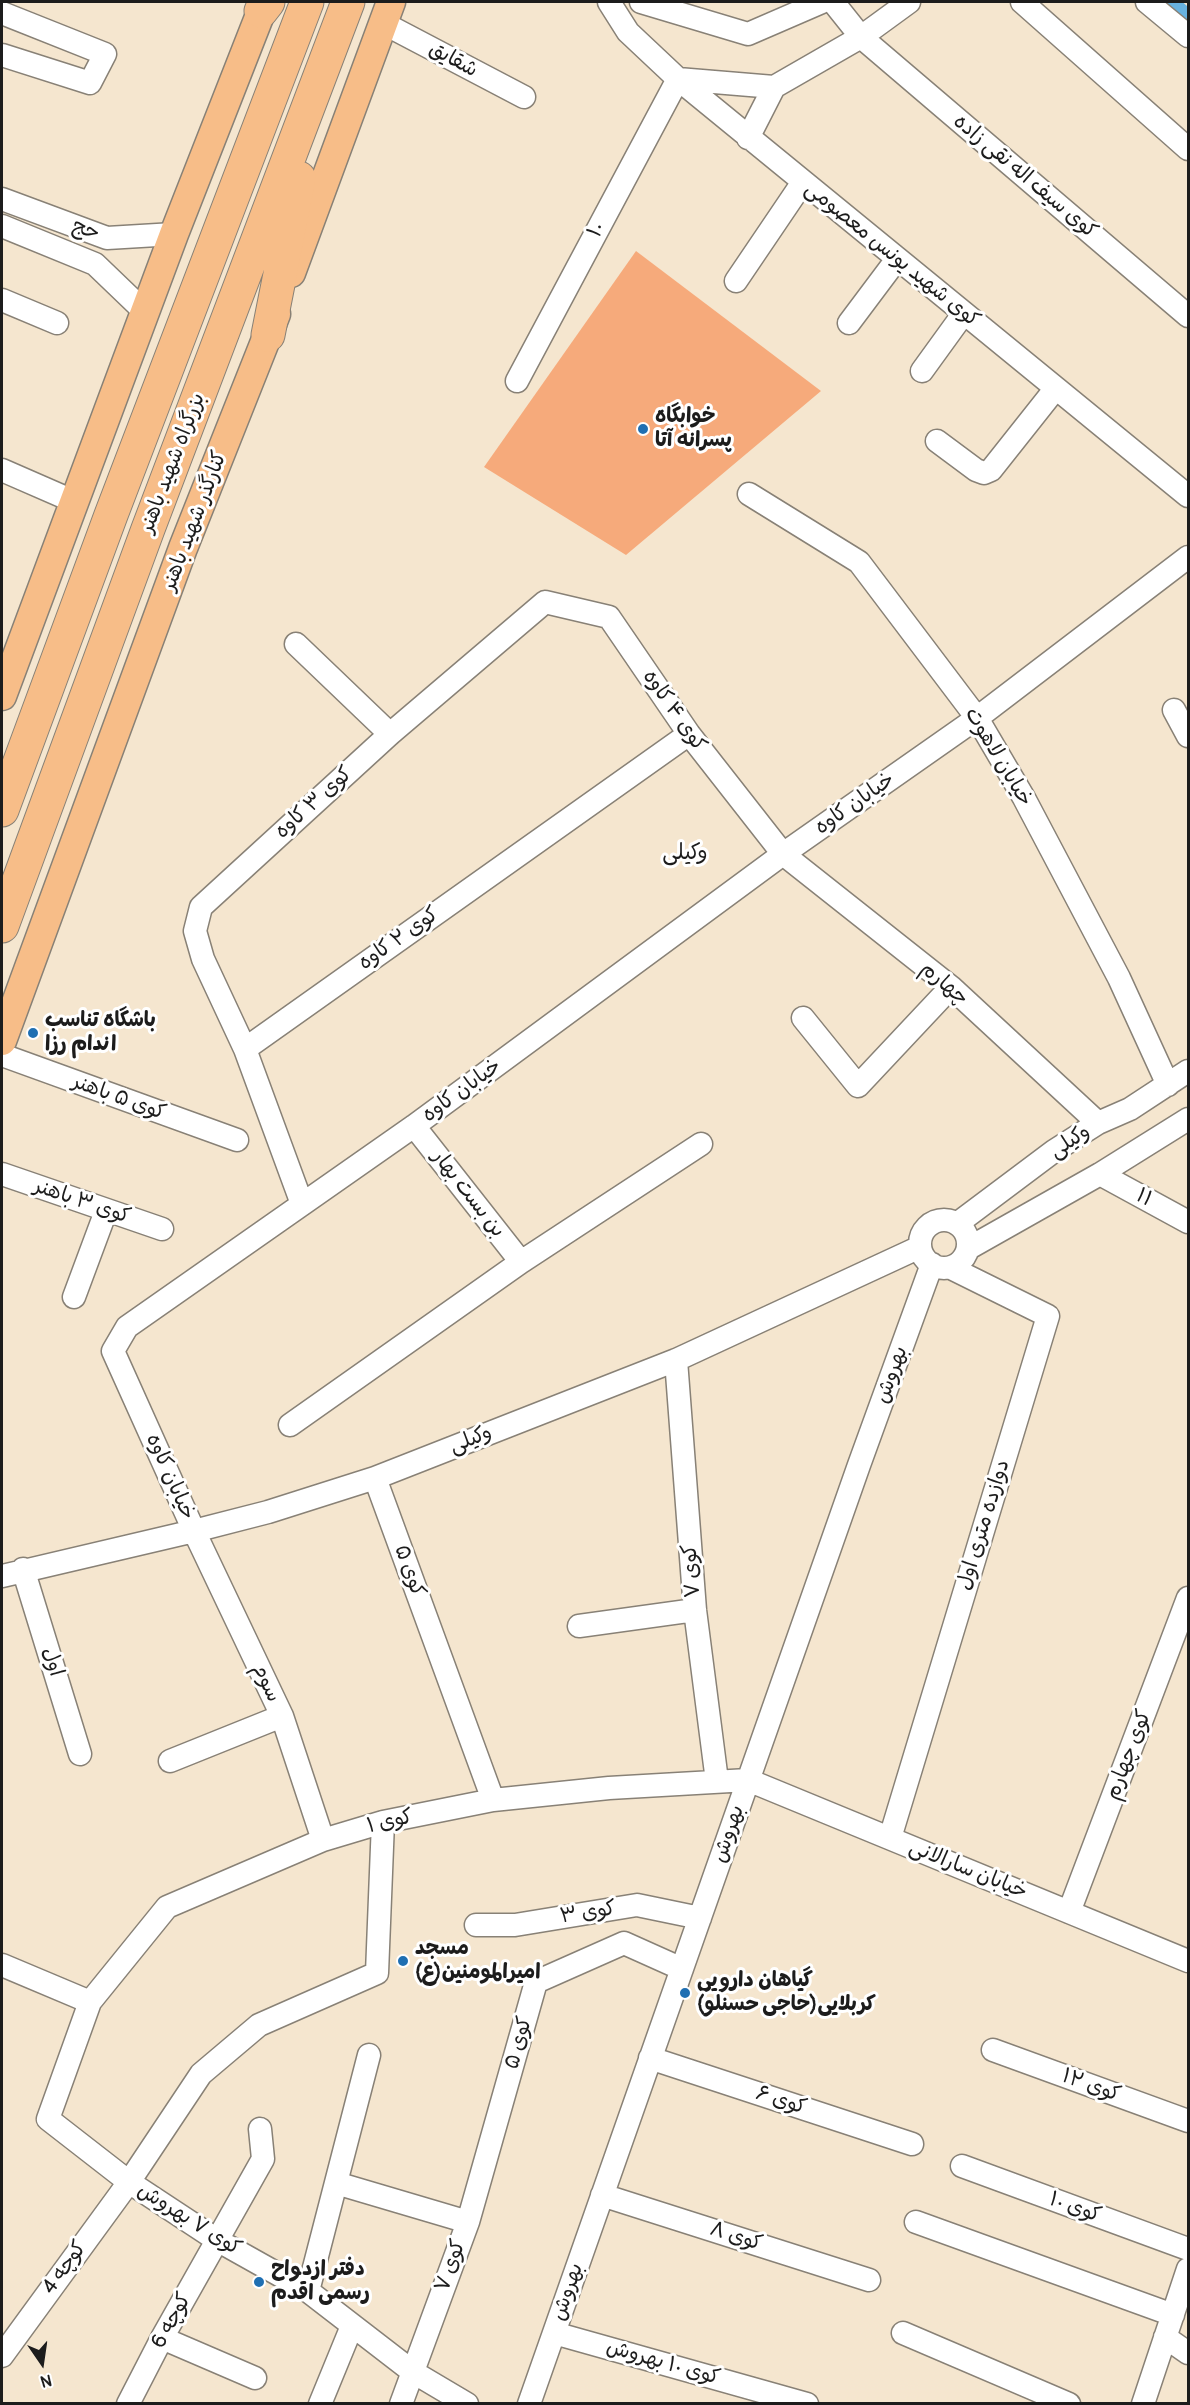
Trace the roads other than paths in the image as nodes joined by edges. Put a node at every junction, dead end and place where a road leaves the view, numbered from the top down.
1 (307, 2) edge
2 (348, 2) edge
3 (609, 2) edge
4 (641, 2) edge
5 (822, 2) edge
6 (833, 2) edge
7 (909, 2) edge
8 (1022, 2) edge
9 (1147, 2) edge
10 (265, 5) edge
11 (387, 12) edge
12 (2, 13) edge
13 (1188, 36) edge
14 (861, 37) junction
15 (2, 55) edge
16 (678, 79) junction
17 (774, 87) junction
18 (316, 90) junction
19 (524, 97) dead end
20 (748, 138) junction
21 (1188, 149) edge
22 (803, 182) junction
23 (2, 199) edge
24 (2, 226) edge
25 (174, 234) junction
26 (107, 238) junction
27 (897, 258) junction
28 (95, 264) junction
29 (735, 281) dead end
30 (2, 300) edge
31 (145, 312) junction
32 (964, 313) junction
33 (1188, 316) edge
34 (57, 323) dead end
35 (849, 323) dead end
36 (268, 335) junction
37 (922, 371) dead end
38 (517, 381) dead end
39 (1056, 388) junction
40 (937, 441) dead end
41 (2, 470) edge
42 (748, 494) dead end
43 (1188, 496) edge
44 (73, 501) junction
45 (1188, 557) edge
46 (545, 602) joint
47 (296, 644) dead end
48 (2, 696) edge
49 (1174, 710) dead end
50 (977, 718) junction
51 (390, 734) junction
52 (688, 734) junction
53 (1188, 736) edge
54 (2, 810) edge
55 (783, 854) junction
56 (2, 926) edge
57 (951, 987) junction
58 (803, 1018) dead end
59 (2, 1041) edge
60 (245, 1049) junction
61 (2, 1055) edge
62 (1188, 1071) edge
63 (1168, 1085) junction
64 (1188, 1119) edge
65 (1098, 1124) junction
66 (414, 1126) junction
67 (237, 1140) dead end
68 (701, 1144) dead end
69 (2, 1174) edge
70 (1100, 1174) junction
71 (302, 1204) junction
72 (106, 1211) junction
73 (1188, 1222) edge
74 (958, 1223) junction
75 (162, 1229) dead end
76 (969, 1248) junction
77 (934, 1260) junction
78 (521, 1262) junction
79 (74, 1297) dead end
80 (676, 1360) junction
81 (290, 1425) dead end
82 (375, 1478) junction
83 (194, 1531) junction
84 (23, 1569) junction
85 (2, 1576) edge
86 (1188, 1598) edge
87 (695, 1610) junction
88 (579, 1626) dead end
89 (282, 1716) junction
90 (80, 1754) dead end
91 (170, 1761) dead end
92 (748, 1780) junction
93 (717, 1781) junction
94 (493, 1800) junction
95 (383, 1822) junction
96 (890, 1838) junction
97 (323, 1840) junction
98 (1069, 1912) junction
99 (700, 1918) junction
100 (476, 1925) dead end
101 (1188, 1961) edge
102 (2, 1965) edge
103 (681, 1969) junction
104 (90, 2002) junction
105 (993, 2050) dead end
106 (369, 2055) dead end
107 (650, 2058) junction
108 (1188, 2121) edge
109 (261, 2129) dead end
110 (912, 2144) dead end
111 (962, 2166) dead end
112 (129, 2182) junction
113 (336, 2183) junction
114 (602, 2195) junction
115 (468, 2222) junction
116 (915, 2222) dead end
117 (217, 2240) junction
118 (1188, 2250) edge
119 (1188, 2269) edge
120 (869, 2280) dead end
121 (308, 2291) junction
122 (1173, 2315) junction
123 (352, 2326) junction
124 (554, 2333) junction
125 (903, 2333) dead end
126 (1166, 2337) junction
127 (162, 2338) junction
128 (1188, 2352) edge
129 (2, 2356) edge
130 (413, 2372) junction
131 (255, 2378) dead end
132 (128, 2403) edge
133 (320, 2403) edge
134 (401, 2403) edge
135 (467, 2403) edge
136 (529, 2403) edge
137 (807, 2403) edge
138 (1069, 2403) edge
139 (1143, 2403) edge

1 - 54 highway, بزرگراه شهید باهنر
2 - 18 highway, بزرگراه شهید باهنر
3 - 16 street, کوی شهید یونس معصومی
4 - 5 street
6 - 14 street, کوی سیف اله نقی زاده
7 - 14 street
8 - 21 street
9 - 13 street
10 - 25 main road
11 - 19 street, شقایق
11 - 36 main road, کنارگذر شهید باهنر
12 - 15 street
14 - 17 street
14 - 33 street, کوی سیف اله نقی زاده
16 - 17 street
16 - 20 street, کوی شهید یونس معصومی
16 - 38 street, ۱۰
17 - 20 street
18 - 36 highway
18 - 56 highway, بزرگراه شهید باهنر
20 - 22 street, کوی شهید یونس معصومی
22 - 27 street, کوی شهید یونس معصومی
22 - 29 street
23 - 26 street, حج
24 - 28 street, حج
25 - 26 street, حج
25 - 31 main road
26 - 28 street
27 - 32 street, کوی شهید یونس معصومی
27 - 35 street
28 - 31 street, حج
30 - 34 street
31 - 44 main road
32 - 37 street
32 - 39 street, کوی شهید یونس معصومی
36 - 59 main road, کنارگذر شهید باهنر
39 - 40 street
39 - 43 street, کوی شهید یونس معصومی
41 - 44 street
42 - 50 street, خیابان لاهوت
44 - 48 main road
45 - 50 street, خیابان کاوه
46 - 51 street, کوی ۳ کاوه
46 - 52 street, کوی ۴ کاوه
47 - 51 street
49 - 53 street
50 - 55 street, خیابان کاوه
50 - 63 street, خیابان لاهوت
51 - 60 street, کوی ۳ کاوه
52 - 55 street, کوی ۴ کاوه
52 - 60 street, کوی ۲ کاوه
55 - 57 street, چهارم
55 - 66 street, خیابان کاوه
57 - 58 street
57 - 65 street, چهارم
60 - 71 street
61 - 67 street, کوی ۵ باهنر
62 - 63 street, وکیلی
63 - 65 street, وکیلی
64 - 70 street, وکیلی
65 - 74 street, وکیلی
66 - 71 street, خیابان کاوه
66 - 78 street, بن بست بهار
68 - 78 street
69 - 72 street, کوی ۳ باهنر
70 - 73 street, ۱۱
70 - 76 street, وکیلی
71 - 83 street, خیابان کاوه
72 - 75 street, کوی ۳ باهنر
72 - 79 street
74 - 76 street
74 - 77 street
76 - 77 street
77 - 80 street, وکیلی
77 - 92 street, بهروش
77 - 96 street, دوازده متری اول
78 - 81 street
80 - 82 street, وکیلی
80 - 87 street, کوی ۷
82 - 83 street, وکیلی
82 - 94 street, کوی ۵
83 - 84 street, وکیلی
83 - 89 street, سوم
84 - 85 street, وکیلی
84 - 90 street, اول
86 - 98 street, کوی چهارم
87 - 88 street
87 - 93 street, کوی ۷
89 - 91 street
89 - 97 street, سوم
92 - 93 street, کوی ۱
92 - 96 street, خیابان سارالانی
92 - 99 street, بهروش
93 - 94 street, کوی ۱
94 - 95 street, کوی ۱
95 - 97 street, کوی ۱
95 - 112 street, کوچه 4
96 - 98 street, خیابان سارالانی
97 - 104 street, کوی ۱
98 - 101 street, خیابان سارالانی
99 - 100 street, کوی ۳
99 - 103 street, بهروش
102 - 104 street
103 - 107 street, بهروش
103 - 115 street, کوی ۵
104 - 112 street, کوی ۷ بهروش
105 - 108 street, کوی ۱۲
106 - 113 street
107 - 110 street, کوی ۶
107 - 114 street, بهروش
109 - 117 street, کوچه 6
111 - 118 street, کوی ۱۰
112 - 117 street, کوی ۷ بهروش
112 - 129 street, کوچه 4
113 - 115 street, کوی ۷
113 - 121 street
114 - 120 street, کوی ۸
114 - 124 street, بهروش
115 - 130 street, کوی ۷
116 - 122 street
117 - 121 street, کوی ۷ بهروش
117 - 127 street, کوچه 6
119 - 122 street
121 - 123 street, کوی ۷ بهروش
122 - 126 street
123 - 130 street, کوی ۷ بهروش
123 - 133 street
124 - 136 street, بهروش
124 - 137 street, کوی ۱۰ بهروش
125 - 138 street
126 - 128 street
126 - 139 street
127 - 131 street
127 - 132 street, کوچه 6
130 - 134 street, کوی ۷
130 - 135 street, کوی ۷ بهروش

